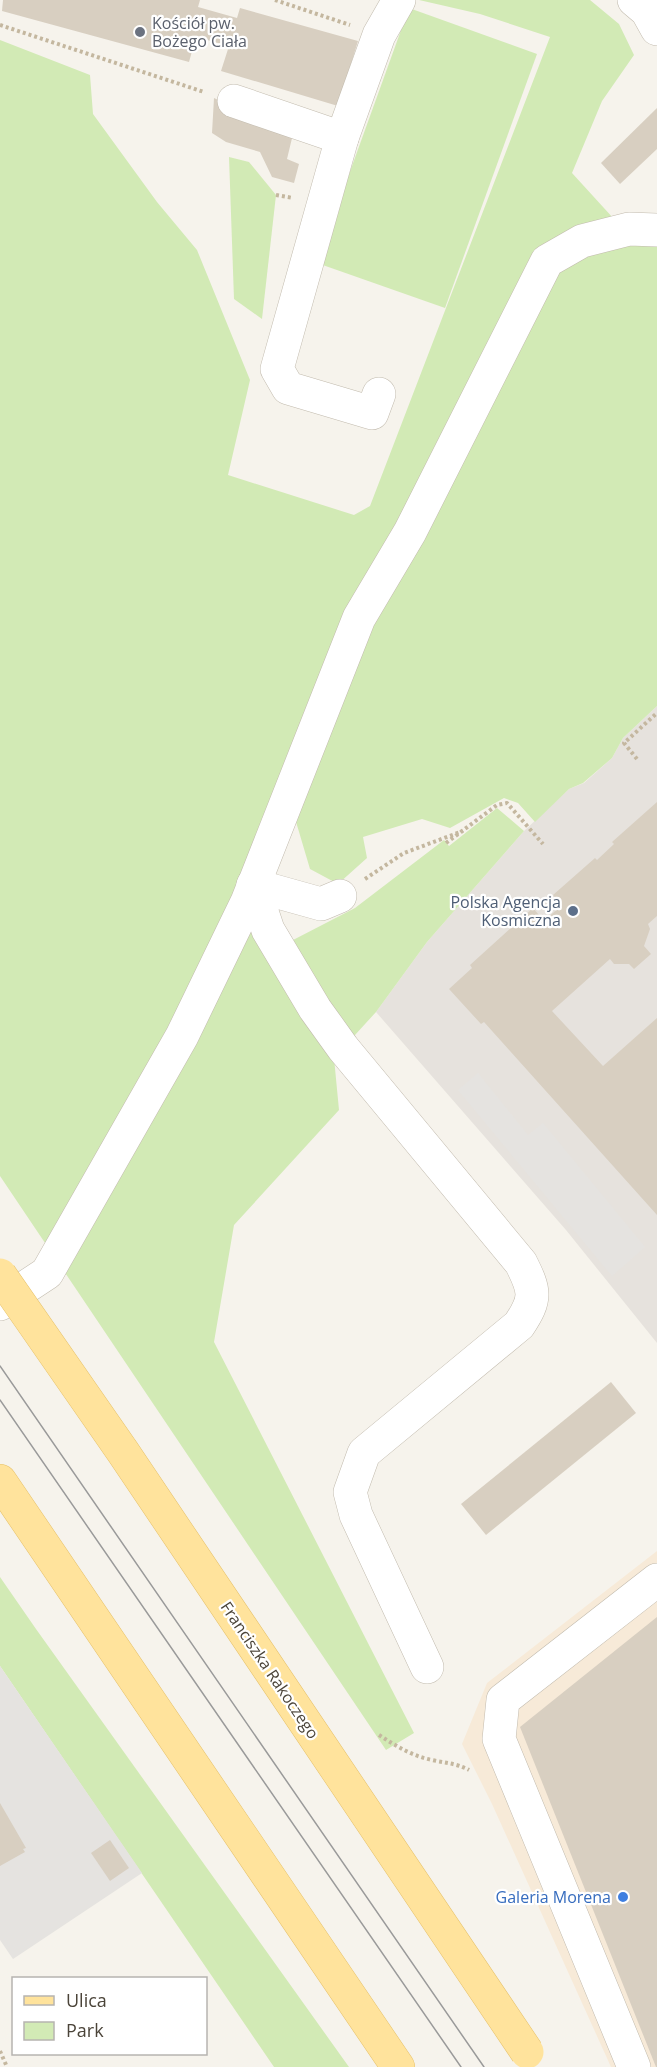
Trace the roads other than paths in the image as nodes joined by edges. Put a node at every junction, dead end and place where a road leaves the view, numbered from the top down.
1 (399, 0) edge
2 (634, 0) edge
3 (657, 29) edge
4 (224, 98) road end
5 (342, 138) junction
6 (657, 230) edge
7 (379, 394) dead end
8 (254, 885) junction
9 (340, 896) road end
10 (0, 1275) edge
11 (0, 1304) edge
12 (0, 1481) edge
13 (657, 1580) edge
14 (427, 1667) dead end
15 (532, 2059) edge
16 (398, 2067) edge
17 (634, 2067) edge

1 - 5 lane
2 - 3 lane
4 - 5 lane
5 - 7 lane
6 - 8 lane
8 - 9 lane
8 - 11 lane
8 - 14 lane
10 - 15 main road, Franciszka Rakoczego, bridge
12 - 16 main road
13 - 17 lane

